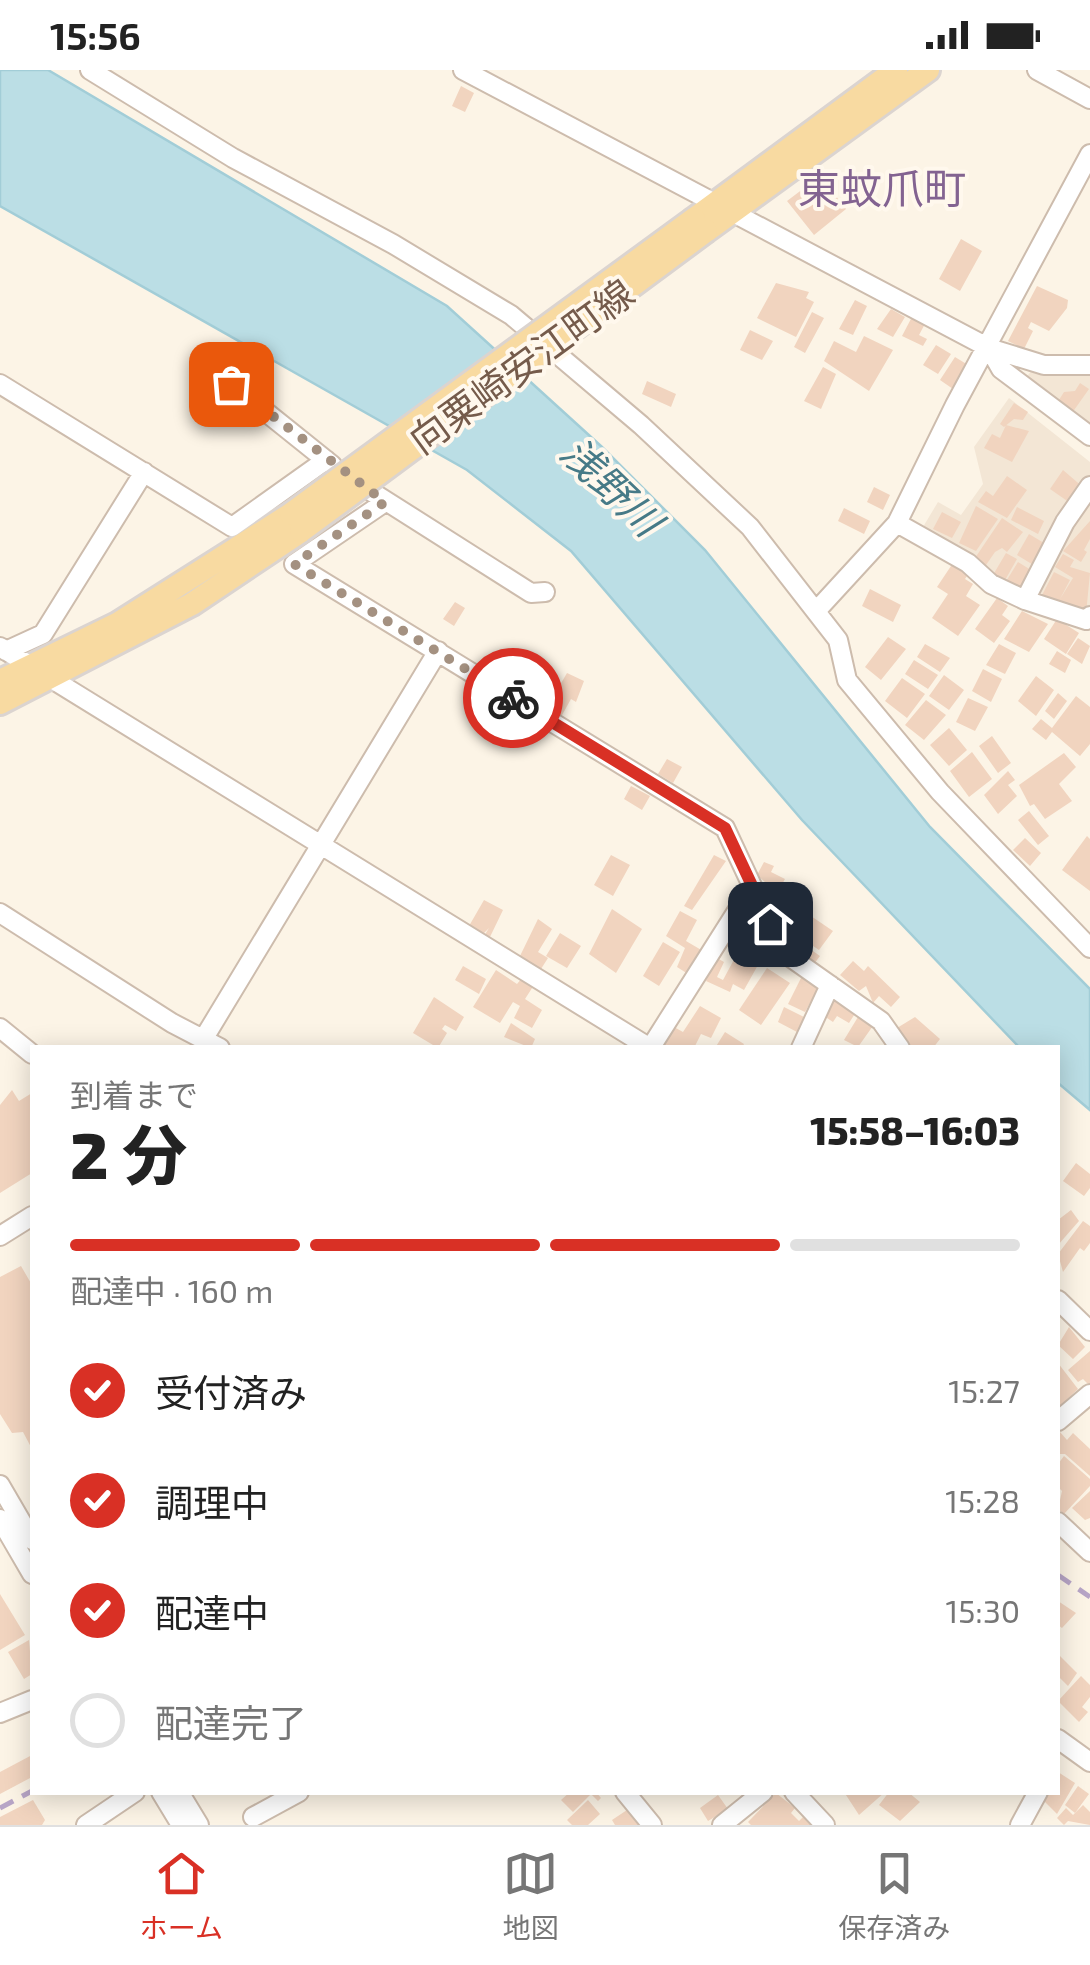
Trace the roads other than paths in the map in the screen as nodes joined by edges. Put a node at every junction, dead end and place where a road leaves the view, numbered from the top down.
1 (90, 70) edge
2 (463, 70) edge
3 (896, 70) edge
4 (928, 70) edge
5 (1036, 70) edge
6 (1090, 99) edge
7 (1090, 154) edge
8 (726, 207) junction
9 (989, 348) junction
10 (1090, 365) edge
11 (0, 384) edge
12 (231, 384) dead end
13 (1090, 436) edge
14 (326, 460) junction
15 (144, 472) junction
16 (1090, 486) edge
17 (385, 502) junction
18 (897, 523) junction
19 (544, 592) dead end
20 (1026, 600) junction
21 (818, 609) junction
22 (1089, 620) edge
23 (3, 649) edge
24 (438, 651) junction
25 (38, 673) junction
26 (0, 681) edge
27 (0, 704) edge
28 (321, 846) junction
29 (751, 888) junction
30 (0, 913) edge
31 (1090, 948) edge
32 (830, 985) junction
33 (0, 1028) edge
34 (212, 1042) edge
35 (647, 1045) edge
36 (651, 1045) edge
37 (802, 1045) edge
38 (898, 1045) edge
39 (30, 1052) edge
40 (30, 1217) edge
41 (0, 1234) edge
42 (1060, 1311) edge
43 (1090, 1331) edge
44 (1090, 1394) edge
45 (1060, 1419) edge
46 (0, 1485) edge
47 (0, 1519) edge
48 (1060, 1524) edge
49 (30, 1537) edge
50 (1090, 1552) edge
51 (30, 1571) edge
52 (30, 1701) edge
53 (0, 1713) edge
54 (1060, 1748) edge
55 (1090, 1762) edge
56 (131, 1795) edge
57 (163, 1795) edge
58 (181, 1795) edge
59 (293, 1795) edge
60 (627, 1795) edge
61 (758, 1795) edge
62 (797, 1795) edge
63 (1036, 1795) edge
64 (253, 1817) dead end
65 (86, 1825) edge
66 (181, 1825) edge
67 (199, 1825) edge
68 (652, 1825) edge
69 (722, 1825) edge
70 (825, 1825) edge
71 (1020, 1825) edge

1 - 21 street
2 - 8 street
3 - 8 main road, 向粟崎安江町線
4 - 8 main road, 向粟崎安江町線
5 - 6 street
7 - 9 street
8 - 9 street
8 - 25 main road, 向粟崎安江町線, bridge
9 - 10 street
9 - 13 street
9 - 18 street
11 - 15 street
12 - 14 street
14 - 15 street
14 - 17 street
15 - 23 street
16 - 20 street
17 - 19 street
17 - 24 street
18 - 20 street
18 - 21 street
20 - 22 street
21 - 31 street
23 - 25 street
24 - 28 street
24 - 29 street
25 - 26 main road, 向粟崎安江町線
25 - 27 main road, 向粟崎安江町線
25 - 28 street
28 - 34 street
28 - 35 street
29 - 32 street
29 - 36 street
30 - 34 street
32 - 37 street
32 - 38 street
33 - 39 street
40 - 41 street
42 - 43 street
44 - 45 street
46 - 49 street
47 - 51 street
48 - 50 street
52 - 53 street
54 - 55 street
56 - 65 street
57 - 66 street
58 - 67 street
59 - 64 street
60 - 68 street
61 - 69 street
62 - 70 street
63 - 71 street

